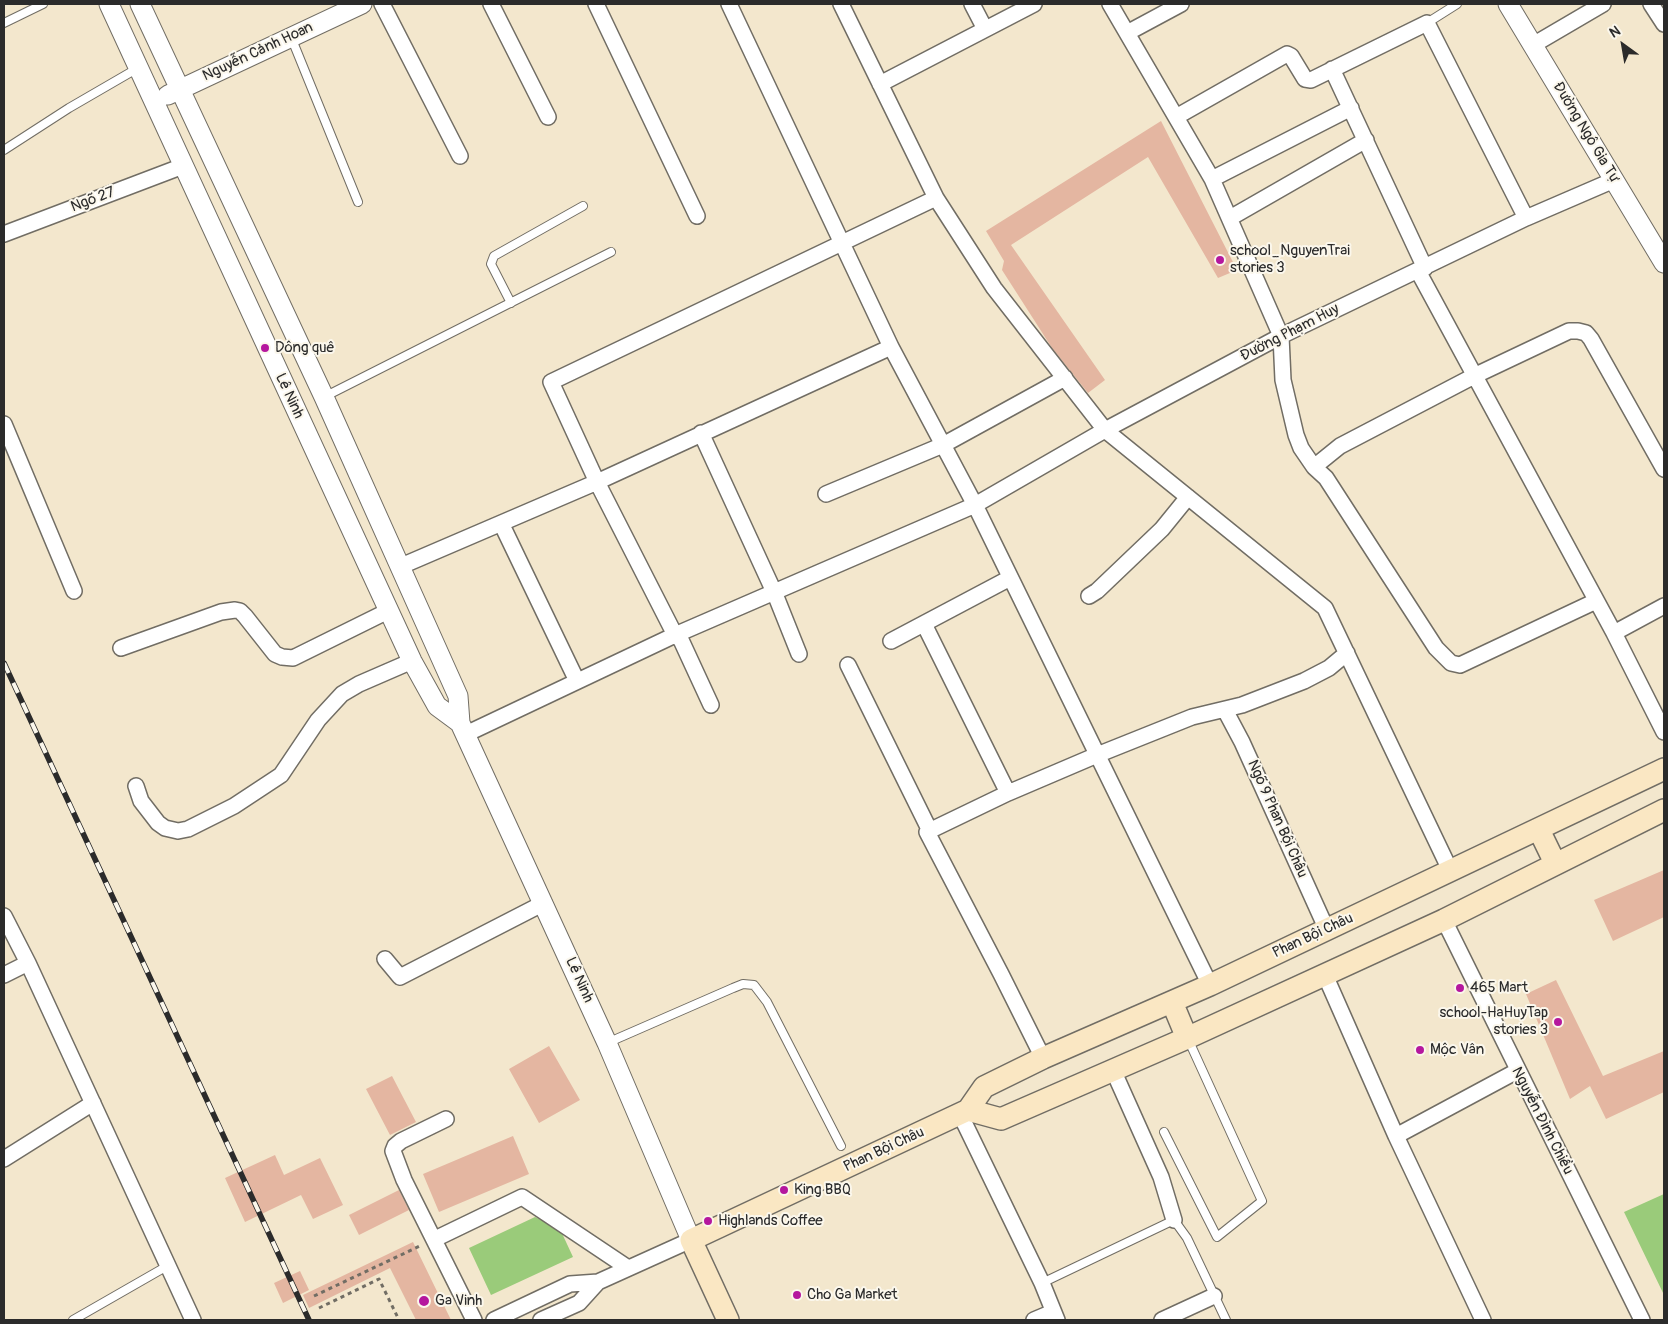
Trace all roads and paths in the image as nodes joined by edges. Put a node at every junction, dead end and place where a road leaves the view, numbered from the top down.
1 (42, 4) edge
2 (110, 4) edge
3 (140, 4) edge
4 (362, 4) edge
5 (382, 4) edge
6 (491, 4) edge
7 (596, 4) edge
8 (729, 4) edge
9 (841, 4) edge
10 (972, 4) edge
11 (1034, 4) edge
12 (1110, 4) edge
13 (1181, 4) edge
14 (1457, 4) edge
15 (1508, 4) edge
16 (1603, 4) edge
17 (1651, 4) edge
18 (4, 23) edge
19 (1427, 23) junction
20 (1664, 24) edge
21 (985, 29) junction
22 (1127, 33) junction
23 (291, 38) junction
24 (1533, 45) junction
25 (138, 68) junction
26 (1332, 69) junction
27 (880, 84) junction
28 (179, 89) junction
29 (154, 102) junction
30 (1351, 108) junction
31 (548, 117) dead end
32 (1176, 117) junction
33 (1366, 140) junction
34 (4, 150) edge
35 (460, 156) dead end
36 (183, 166) junction
37 (1212, 179) junction
38 (1614, 180) junction
39 (936, 198) junction
40 (358, 202) dead end
41 (584, 206) dead end
42 (697, 216) dead end
43 (1230, 218) junction
44 (1526, 218) junction
45 (4, 234) edge
46 (843, 244) junction
47 (611, 252) dead end
48 (1664, 263) edge
49 (1421, 270) junction
50 (511, 303) junction
51 (1281, 336) junction
52 (891, 347) junction
53 (1474, 376) junction
54 (1065, 378) junction
55 (324, 398) junction
56 (296, 409) junction
57 (4, 424) edge
58 (1105, 430) junction
59 (701, 433) junction
60 (943, 445) junction
61 (1314, 467) junction
62 (1664, 469) edge
63 (597, 482) junction
64 (826, 494) dead end
65 (1188, 497) junction
66 (975, 505) junction
67 (502, 525) junction
68 (400, 567) junction
69 (1010, 578) junction
70 (74, 591) dead end
71 (775, 594) junction
72 (1089, 596) dead end
73 (1596, 601) junction
74 (1664, 606) edge
75 (388, 611) junction
76 (924, 624) junction
77 (1614, 634) junction
78 (675, 635) junction
79 (891, 641) dead end
80 (121, 648) dead end
81 (1347, 653) junction
82 (799, 654) dead end
83 (412, 661) junction
84 (848, 665) dead end
85 (577, 681) junction
86 (710, 705) dead end
87 (1225, 710) junction
88 (463, 728) junction
89 (1664, 732) edge
90 (1097, 755) junction
91 (1664, 769) edge
92 (136, 786) dead end
93 (1008, 793) junction
94 (1663, 814) edge
95 (930, 829) junction
96 (1539, 830) junction
97 (1555, 864) junction
98 (1451, 872) junction
99 (544, 903) junction
100 (4, 916) edge
101 (1444, 920) junction
102 (1327, 930) junction
103 (385, 959) dead end
104 (28, 963) junction
105 (4, 975) edge
106 (1325, 975) junction
107 (1210, 985) junction
108 (1172, 1002) junction
109 (1187, 1038) junction
110 (607, 1043) junction
111 (1043, 1058) junction
112 (1113, 1070) junction
113 (1517, 1071) junction
114 (93, 1103) junction
115 (964, 1112) junction
116 (446, 1119) dead end
117 (1164, 1132) dead end
118 (1396, 1136) junction
119 (841, 1146) dead end
120 (4, 1159) edge
121 (1174, 1220) junction
122 (435, 1239) junction
123 (691, 1240) junction
124 (169, 1264) junction
125 (628, 1268) junction
126 (598, 1282) junction
127 (1042, 1283) junction
128 (314, 1296) dead end
129 (1214, 1296) junction
130 (319, 1308) dead end
131 (1055, 1316) edge
132 (73, 1320) edge
133 (193, 1320) edge
134 (399, 1320) edge
135 (474, 1320) edge
136 (494, 1320) edge
137 (541, 1320) edge
138 (728, 1320) edge
139 (1034, 1320) edge
140 (1162, 1320) edge
141 (1226, 1320) edge
142 (1483, 1320) edge
143 (1642, 1320) edge

1 - 18 lane
2 - 25 street, Lê Ninh
3 - 28 street, Lê Ninh
4 - 23 street, Nguyễn Cảnh Hoan
5 - 35 street
6 - 31 street
7 - 42 street
8 - 46 street
9 - 27 street
10 - 21 street
11 - 21 street
12 - 22 street
13 - 22 street
14 - 19 lane
15 - 24 street, Đường Ngô Gia Tự
16 - 24 street
17 - 20 street
19 - 26 street
19 - 44 street
21 - 27 street
22 - 32 street
23 - 28 street, Nguyễn Cảnh Hoan
23 - 40 lane
24 - 38 street, Đường Ngô Gia Tự
25 - 29 street, Lê Ninh
25 - 34 lane
26 - 30 street
26 - 32 street
27 - 39 street
28 - 29 street, Nguyễn Cảnh Hoan
28 - 55 street, Lê Ninh
29 - 36 street, Lê Ninh
30 - 33 street
30 - 37 street
32 - 37 street
33 - 43 street
33 - 49 street
36 - 45 street, Ngõ 27
36 - 56 street, Lê Ninh
37 - 43 street
38 - 44 street, Đường Phạm Huy
38 - 48 street, Đường Ngô Gia Tự
39 - 46 street
39 - 54 street
41 - 50 lane
43 - 51 street
44 - 49 street, Đường Phạm Huy
46 - 52 street
46 - 63 street
47 - 50 lane
49 - 51 street, Đường Phạm Huy
49 - 53 street
50 - 55 lane
51 - 58 street, Đường Phạm Huy
51 - 61 street
52 - 59 street
52 - 60 street
53 - 61 street
53 - 62 street
53 - 73 street
54 - 58 street
54 - 60 street
55 - 56 street
55 - 68 street, Lê Ninh
56 - 75 street, Lê Ninh
57 - 70 street
58 - 65 street
58 - 66 street, Đường Phạm Huy
59 - 63 street
59 - 71 street
60 - 64 street
60 - 66 street
61 - 73 street
63 - 67 street
63 - 78 street
65 - 72 street
65 - 81 street
66 - 69 street
66 - 71 street, Đường Phạm Huy
67 - 68 street
67 - 85 street
68 - 88 street, Lê Ninh
69 - 76 street
69 - 90 street
71 - 78 street, Đường Phạm Huy
71 - 82 street
73 - 77 street
74 - 77 street
75 - 80 street
75 - 83 street, Lê Ninh
76 - 79 street
76 - 93 street
77 - 89 street
78 - 85 street, Đường Phạm Huy
78 - 86 street
81 - 87 street
81 - 98 street
83 - 88 street, Lê Ninh
83 - 92 street
84 - 95 street
85 - 88 street, Đường Phạm Huy
87 - 90 street
87 - 102 street, Ngõ 9 Phan Bội Châu
88 - 99 street, Lê Ninh
90 - 93 street
90 - 107 street
91 - 96 main road, Phan Bội Châu
93 - 95 street
94 - 97 main road
95 - 111 street
96 - 97 main road
96 - 98 main road, Phan Bội Châu
97 - 101 main road
98 - 102 main road, Phan Bội Châu
99 - 103 street
99 - 110 street, Lê Ninh
100 - 104 street
101 - 106 main road
101 - 113 street, Nguyễn Đình Chiểu
102 - 107 main road, Phan Bội Châu
104 - 105 street
104 - 114 street
106 - 109 main road
106 - 118 street
107 - 108 main road, Phan Bội Châu
108 - 109 main road
108 - 111 main road, Phan Bội Châu
109 - 112 main road
109 - 117 lane
110 - 119 lane
110 - 123 street, Lê Ninh
111 - 115 main road, Phan Bội Châu
112 - 115 main road
112 - 121 street
113 - 118 street
113 - 143 street, Nguyễn Đình Chiểu
114 - 120 street
114 - 124 street
115 - 123 main road, Phan Bội Châu
115 - 127 street
116 - 122 street
118 - 142 street
121 - 127 lane
121 - 129 lane
122 - 125 street
122 - 128 path
122 - 135 street
123 - 125 street
123 - 138 main road
124 - 132 lane
124 - 133 street
125 - 126 street
126 - 136 street
126 - 137 street
127 - 131 street
129 - 140 street
129 - 141 lane
130 - 134 path
131 - 139 street

